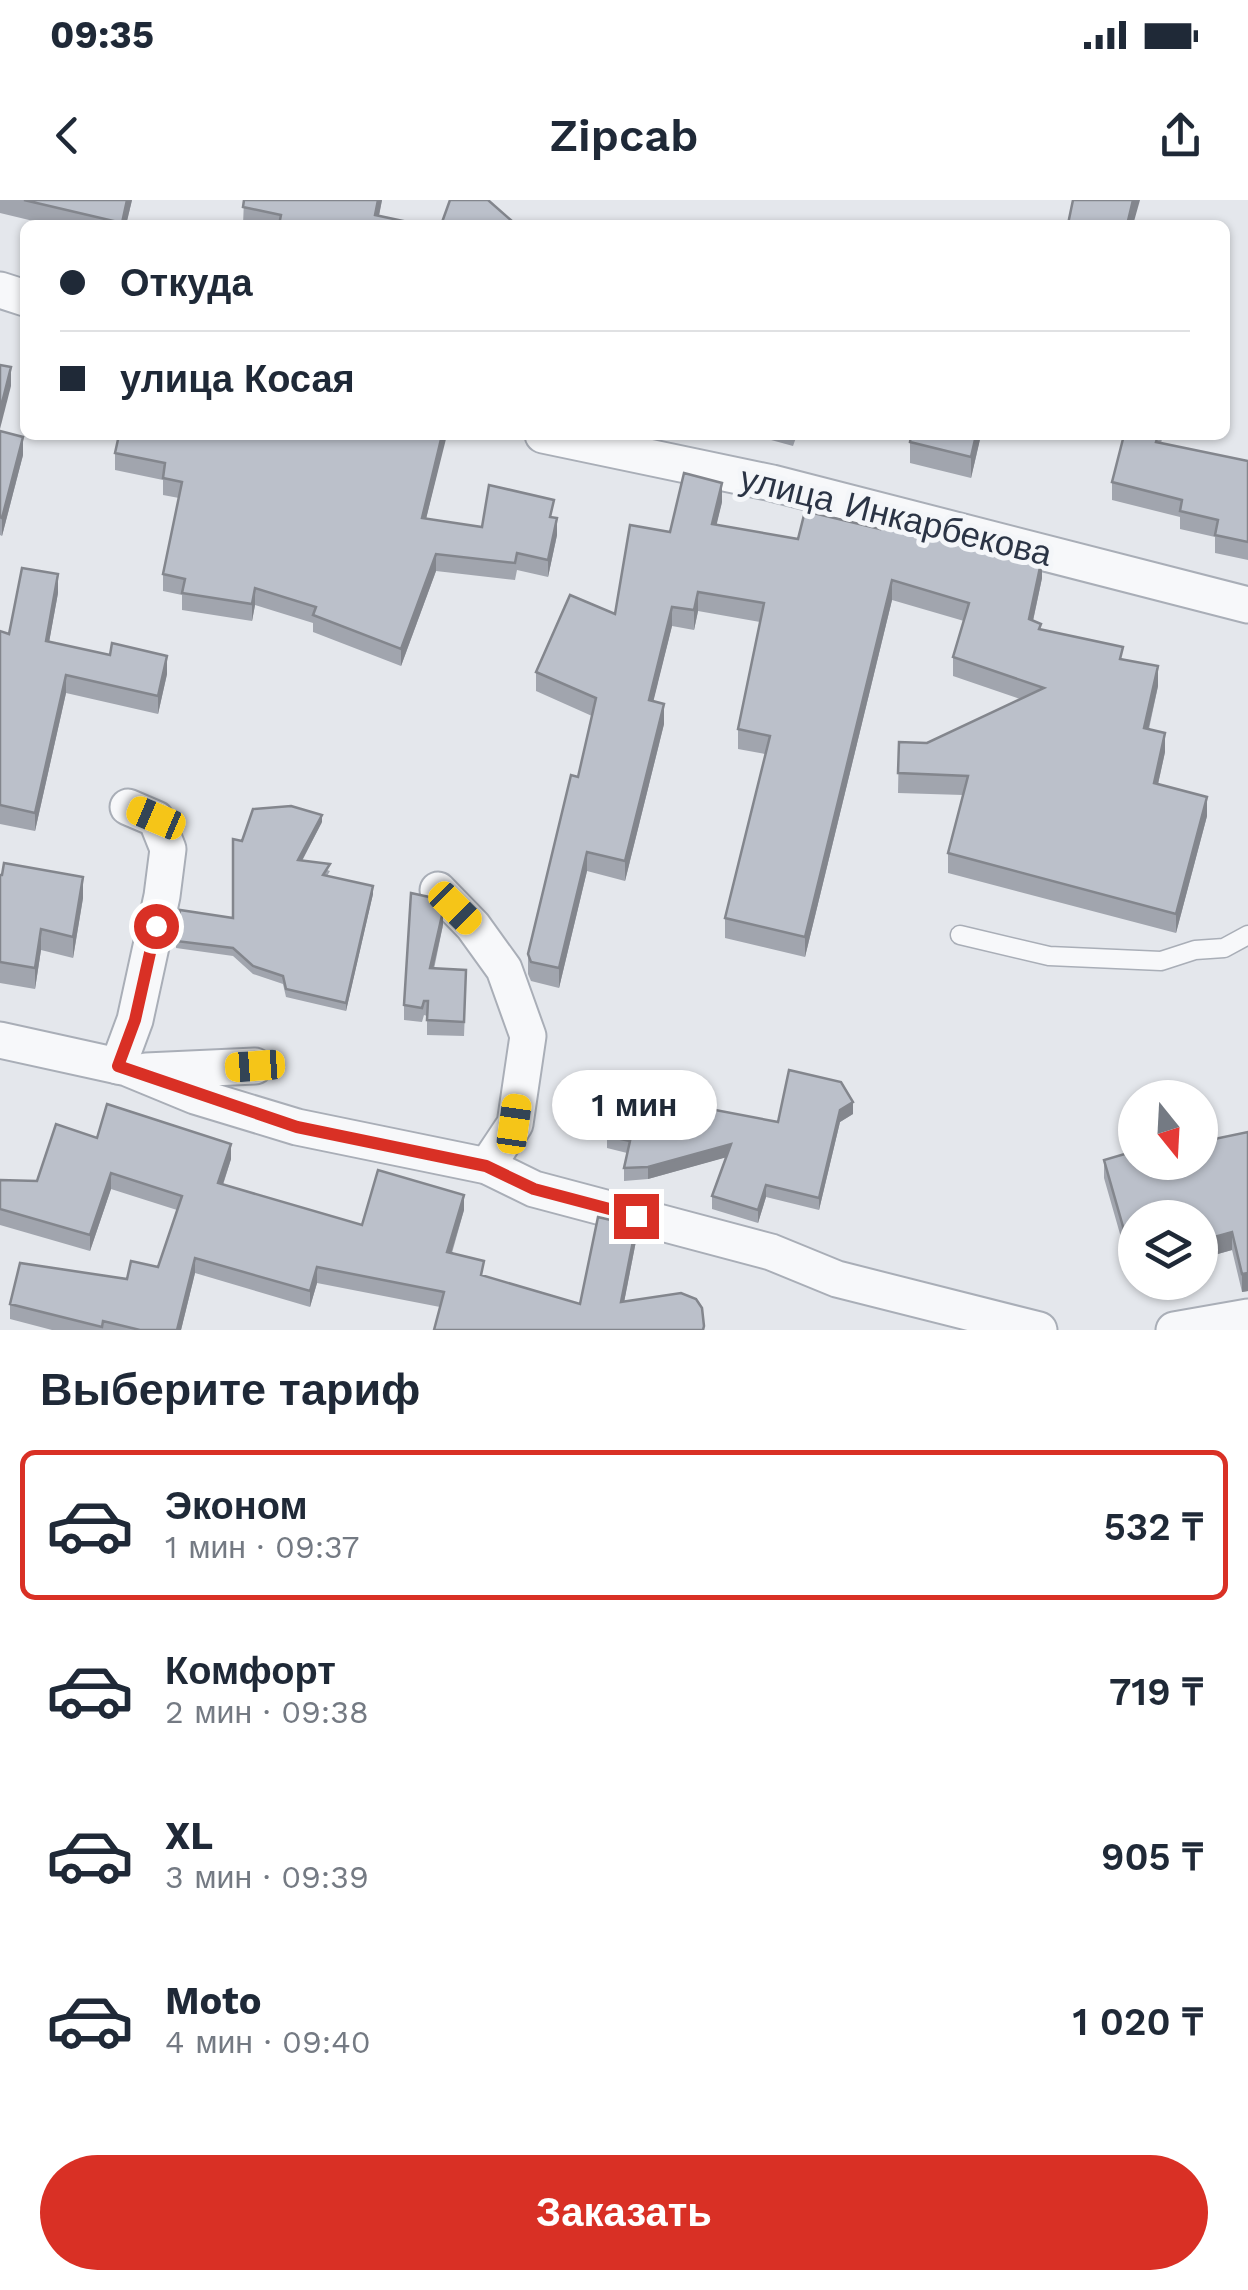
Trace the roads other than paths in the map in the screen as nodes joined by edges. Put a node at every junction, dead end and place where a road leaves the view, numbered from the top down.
1 (566, 440) edge
2 (1248, 605) edge
3 (128, 806) dead end
4 (438, 890) dead end
5 (1248, 934) edge
6 (960, 935) dead end
7 (0, 1040) edge
8 (255, 1066) dead end
9 (127, 1069) junction
10 (486, 1166) junction
11 (1248, 1317) edge
12 (1039, 1330) edge
13 (1174, 1330) edge

1 - 2 street, улица Инкарбекова
3 - 9 street
4 - 10 street
5 - 6 lane
7 - 9 street
8 - 9 street
9 - 10 street
10 - 12 street
11 - 13 street

